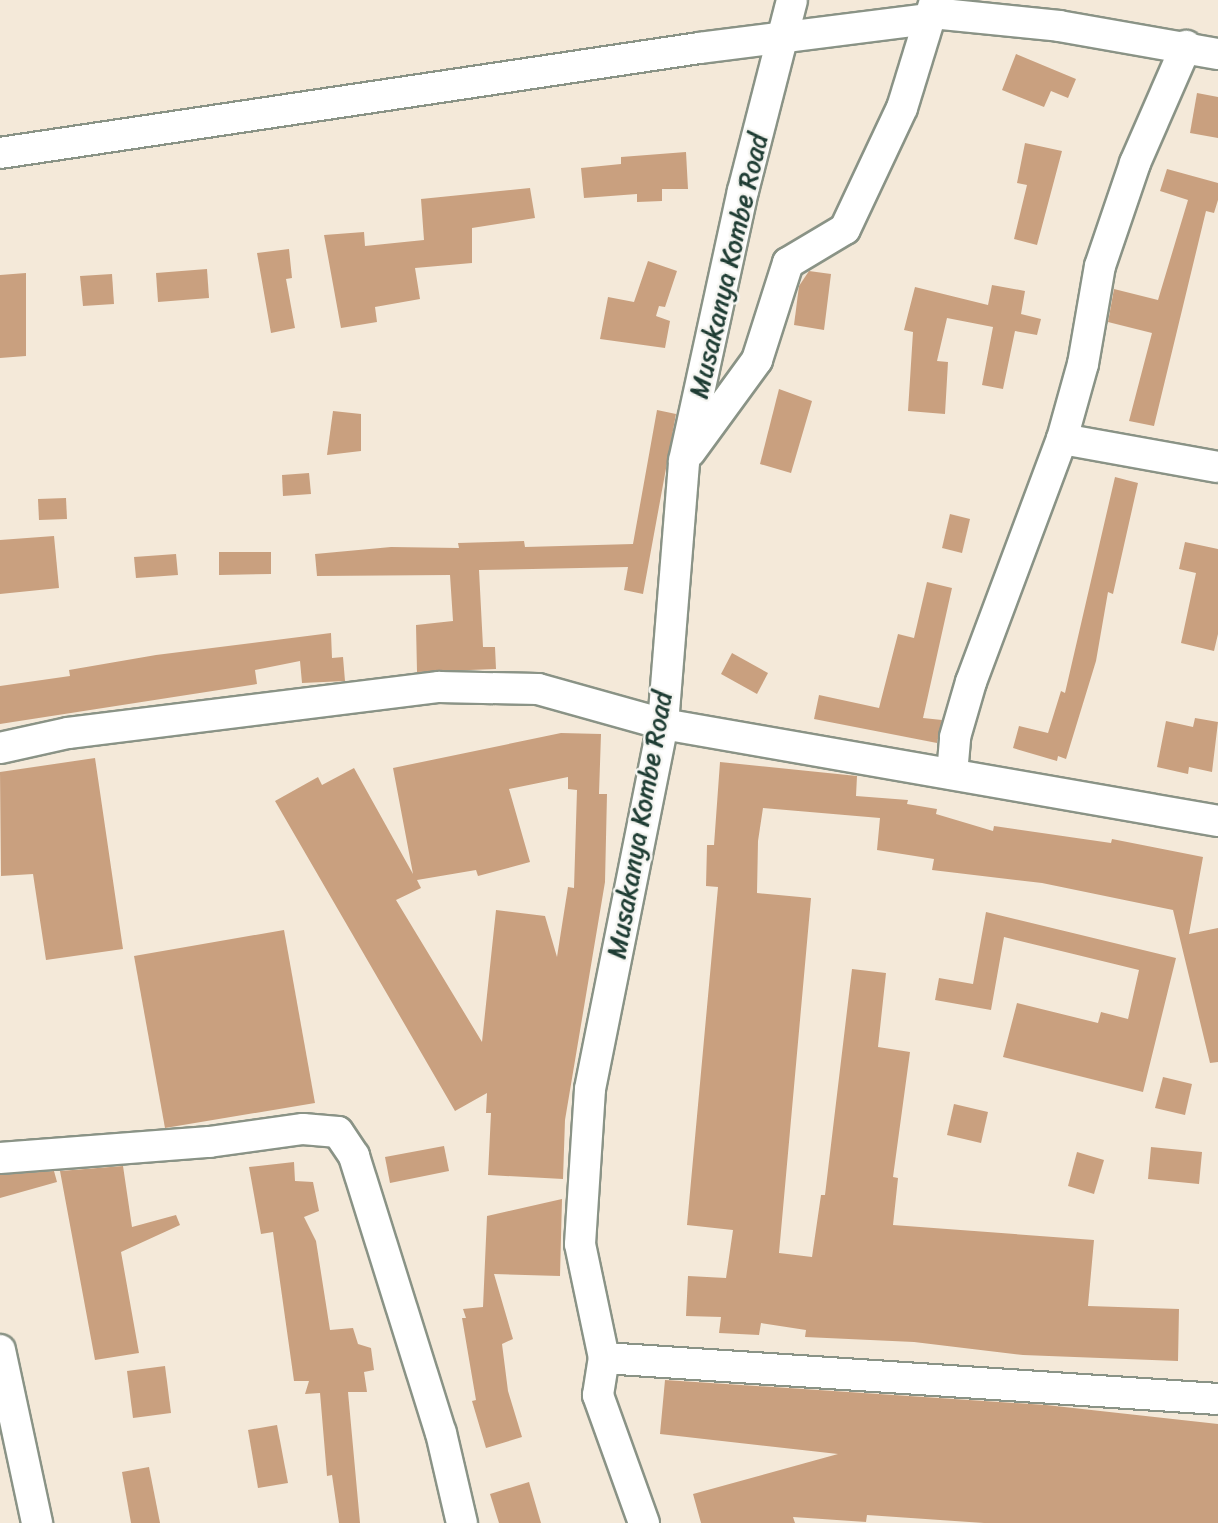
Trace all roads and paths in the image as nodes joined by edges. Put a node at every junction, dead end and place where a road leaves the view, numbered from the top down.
1 (792, 0) edge
2 (933, 6) edge
3 (784, 40) junction
4 (1186, 46) junction
5 (1218, 54) edge
6 (0, 153) edge
7 (1062, 439) junction
8 (684, 461) junction
9 (1218, 467) edge
10 (663, 724) junction
11 (0, 748) edge
12 (952, 774) junction
13 (1218, 821) edge
14 (0, 1158) edge
15 (0, 1350) edge
16 (604, 1358) junction
17 (1218, 1399) edge
18 (37, 1523) edge
19 (462, 1523) edge
20 (644, 1523) edge

1 - 3 street, Musakanya Kombe Road
2 - 3 street
2 - 4 street
2 - 8 street
3 - 6 street
3 - 8 street, Musakanya Kombe Road
4 - 5 street
4 - 7 street
7 - 9 street
7 - 12 street
8 - 10 street, Musakanya Kombe Road
10 - 11 street
10 - 12 street
10 - 16 street, Musakanya Kombe Road
12 - 13 street
14 - 19 street
15 - 18 street
16 - 17 street
16 - 20 street, Musakanya Kombe Road

